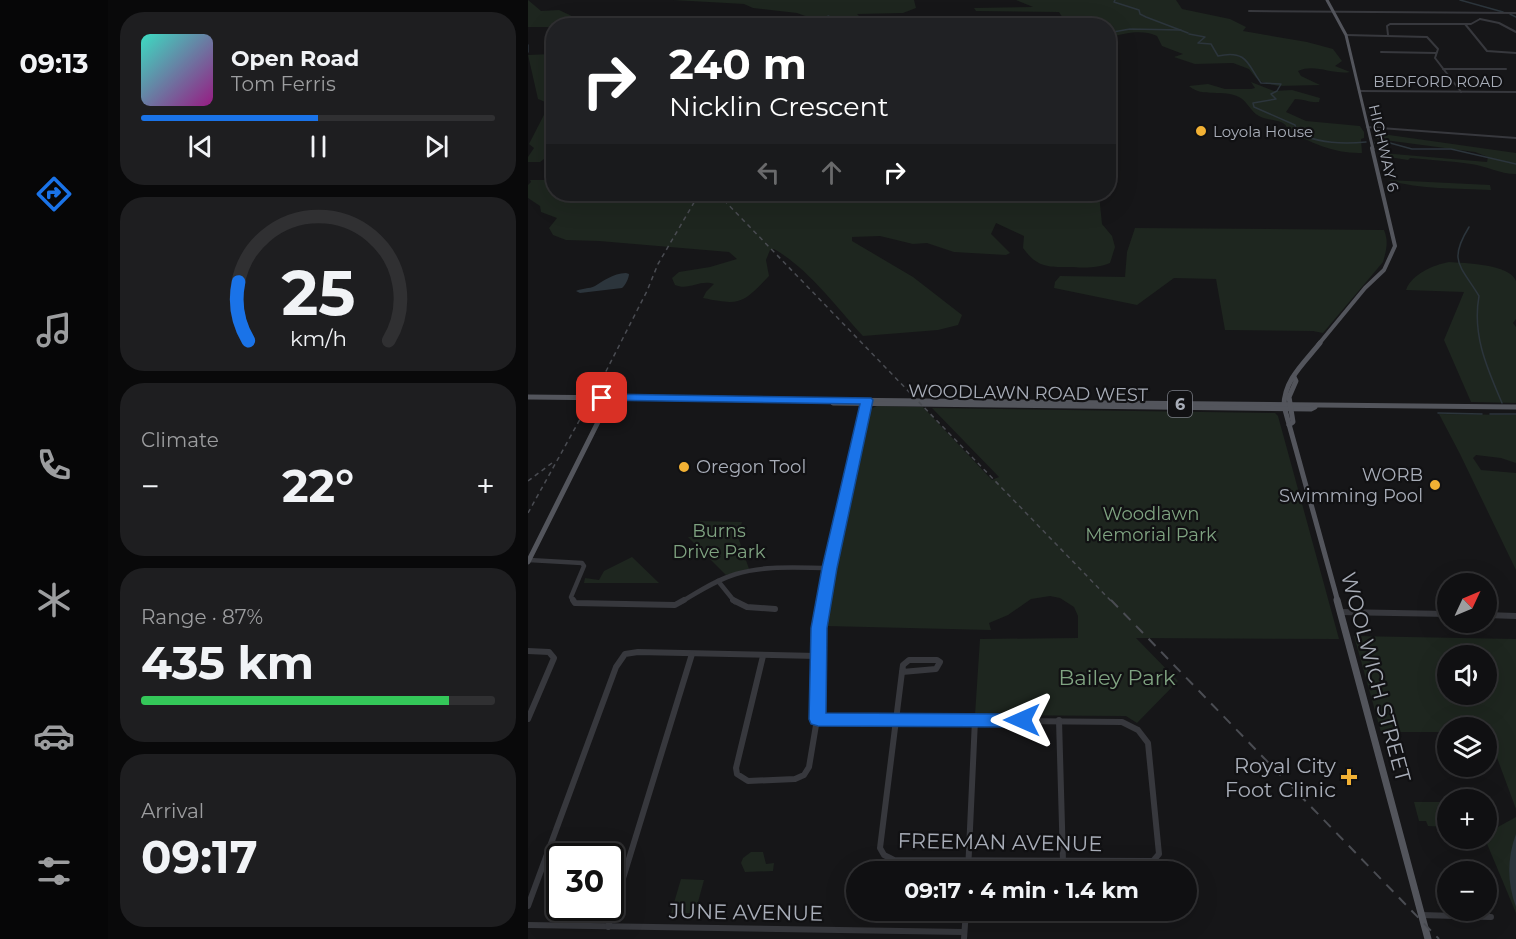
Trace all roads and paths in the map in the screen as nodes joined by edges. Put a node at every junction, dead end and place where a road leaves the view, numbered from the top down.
1 (1327, 0) edge
2 (1249, 11) dead end
3 (1335, 12) junction
4 (1418, 12) junction
5 (1476, 13) junction
6 (1516, 13) edge
7 (1480, 19) junction
8 (1426, 24) junction
9 (1466, 24) junction
10 (1516, 32) edge
11 (1346, 35) junction
12 (1388, 35) junction
13 (1381, 52) dead end
14 (1436, 53) junction
15 (1516, 53) edge
16 (1443, 69) junction
17 (1506, 69) dead end
18 (1359, 91) junction
19 (1461, 92) junction
20 (1516, 92) edge
21 (1367, 127) junction
22 (1516, 138) edge
23 (1360, 294) joint
24 (1294, 377) junction
25 (528, 397) edge
26 (610, 398) junction
27 (867, 402) junction
28 (1282, 406) junction
29 (1290, 407) junction
30 (1516, 407) edge
31 (1289, 425) junction
32 (528, 561) edge
33 (830, 568) junction
34 (718, 581) junction
35 (775, 609) dead end
36 (1340, 612) junction
37 (1437, 614) edge
38 (1497, 615) edge
39 (1516, 616) edge
40 (528, 651) edge
41 (692, 654) junction
42 (763, 656) junction
43 (817, 656) junction
44 (902, 672) junction
45 (528, 719) edge
46 (818, 719) junction
47 (896, 719) junction
48 (975, 720) junction
49 (1059, 720) junction
50 (969, 861) joint
51 (1063, 861) edge
52 (1153, 861) edge
53 (528, 906) edge
54 (1421, 915) junction
55 (1437, 915) edge
56 (528, 925) edge
57 (608, 927) junction
58 (964, 935) edge
59 (1428, 939) edge

1 - 3 main road, HIGHWAY 6
2 - 3 street
3 - 4 street
3 - 11 main road, HIGHWAY 6
4 - 5 street
4 - 8 street
5 - 6 street
5 - 7 street
7 - 9 street
7 - 10 street
8 - 9 street
8 - 12 street
9 - 15 street
11 - 12 street
11 - 18 main road, HIGHWAY 6
12 - 14 street
13 - 14 street
14 - 16 street
16 - 17 street
16 - 19 street
18 - 19 street, BEDFORD ROAD
18 - 21 main road, HIGHWAY 6
19 - 20 street, BEDFORD ROAD
21 - 22 street
21 - 23 main road, HIGHWAY 6
23 - 24 main road, WOOLWICH STREET
24 - 28 main road, WOOLWICH STREET
24 - 29 main road, WOOLWICH STREET
25 - 26 main road, WOODLAWN ROAD WEST / 6
26 - 27 main road, WOODLAWN ROAD WEST / 6
26 - 32 main road
27 - 28 main road, WOODLAWN ROAD WEST / 6
27 - 33 street
28 - 29 main road, WOODLAWN ROAD WEST
28 - 31 main road, WOOLWICH STREET
29 - 30 main road, WOODLAWN ROAD WEST
29 - 31 main road, WOOLWICH STREET
31 - 36 main road, WOOLWICH STREET
32 - 34 street
33 - 34 street
33 - 43 street
34 - 35 street
36 - 37 street
36 - 54 main road, WOOLWICH STREET
38 - 39 street
40 - 45 street
41 - 42 street
41 - 53 street
41 - 57 street
42 - 43 street
42 - 46 street
43 - 46 street
44 - 44 street
44 - 47 street, FREEMAN AVENUE
46 - 47 street
47 - 48 street
47 - 50 street, FREEMAN AVENUE
48 - 49 street
48 - 50 street
49 - 51 street
49 - 52 street, FREEMAN AVENUE
54 - 55 street
54 - 59 main road, WOOLWICH STREET
56 - 57 street, JUNE AVENUE
57 - 58 street, JUNE AVENUE

